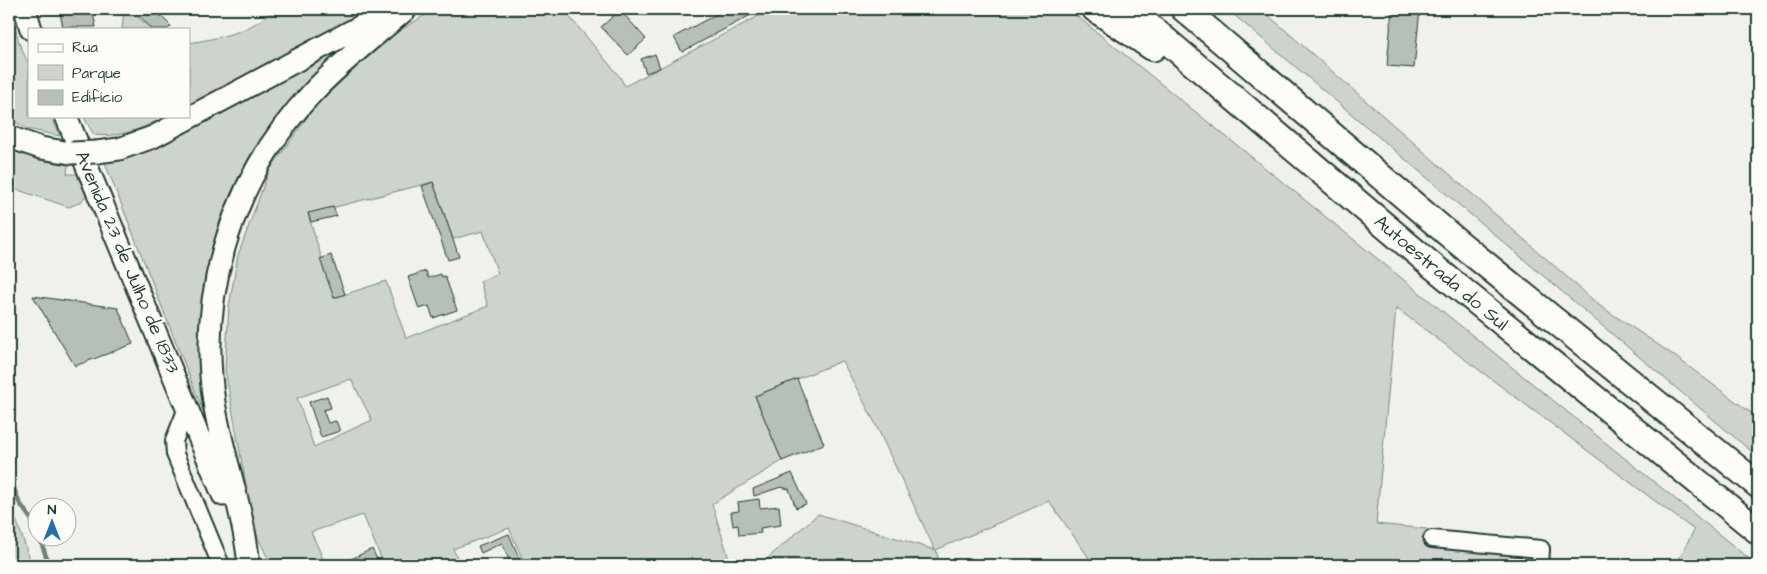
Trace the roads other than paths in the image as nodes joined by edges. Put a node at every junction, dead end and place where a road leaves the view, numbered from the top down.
1 (25, 9) edge
2 (33, 9) edge
3 (394, 9) edge
4 (406, 9) edge
5 (1095, 9) edge
6 (1129, 9) edge
7 (1184, 9) edge
8 (31, 28) edge
9 (38, 28) edge
10 (190, 117) edge
11 (67, 118) edge
12 (189, 118) edge
13 (1258, 120) junction
14 (9, 137) edge
15 (187, 408) junction
16 (1758, 484) edge
17 (1758, 531) edge
18 (1432, 539) dead end
19 (250, 561) edge
20 (221, 565) edge
21 (1540, 565) edge

1 - 8 main road
2 - 9 main road
3 - 10 main road, bridge
4 - 19 main road
5 - 13 highway
6 - 13 highway, Autoestrada do Sul
7 - 16 highway, Autoestrada do Sul
11 - 15 main road, Avenida 23 de Julho de 1833
12 - 14 main road, bridge
13 - 17 highway, Autoestrada do Sul
15 - 19 main road, Avenida 23 de Julho de 1833
15 - 20 street
18 - 21 street

